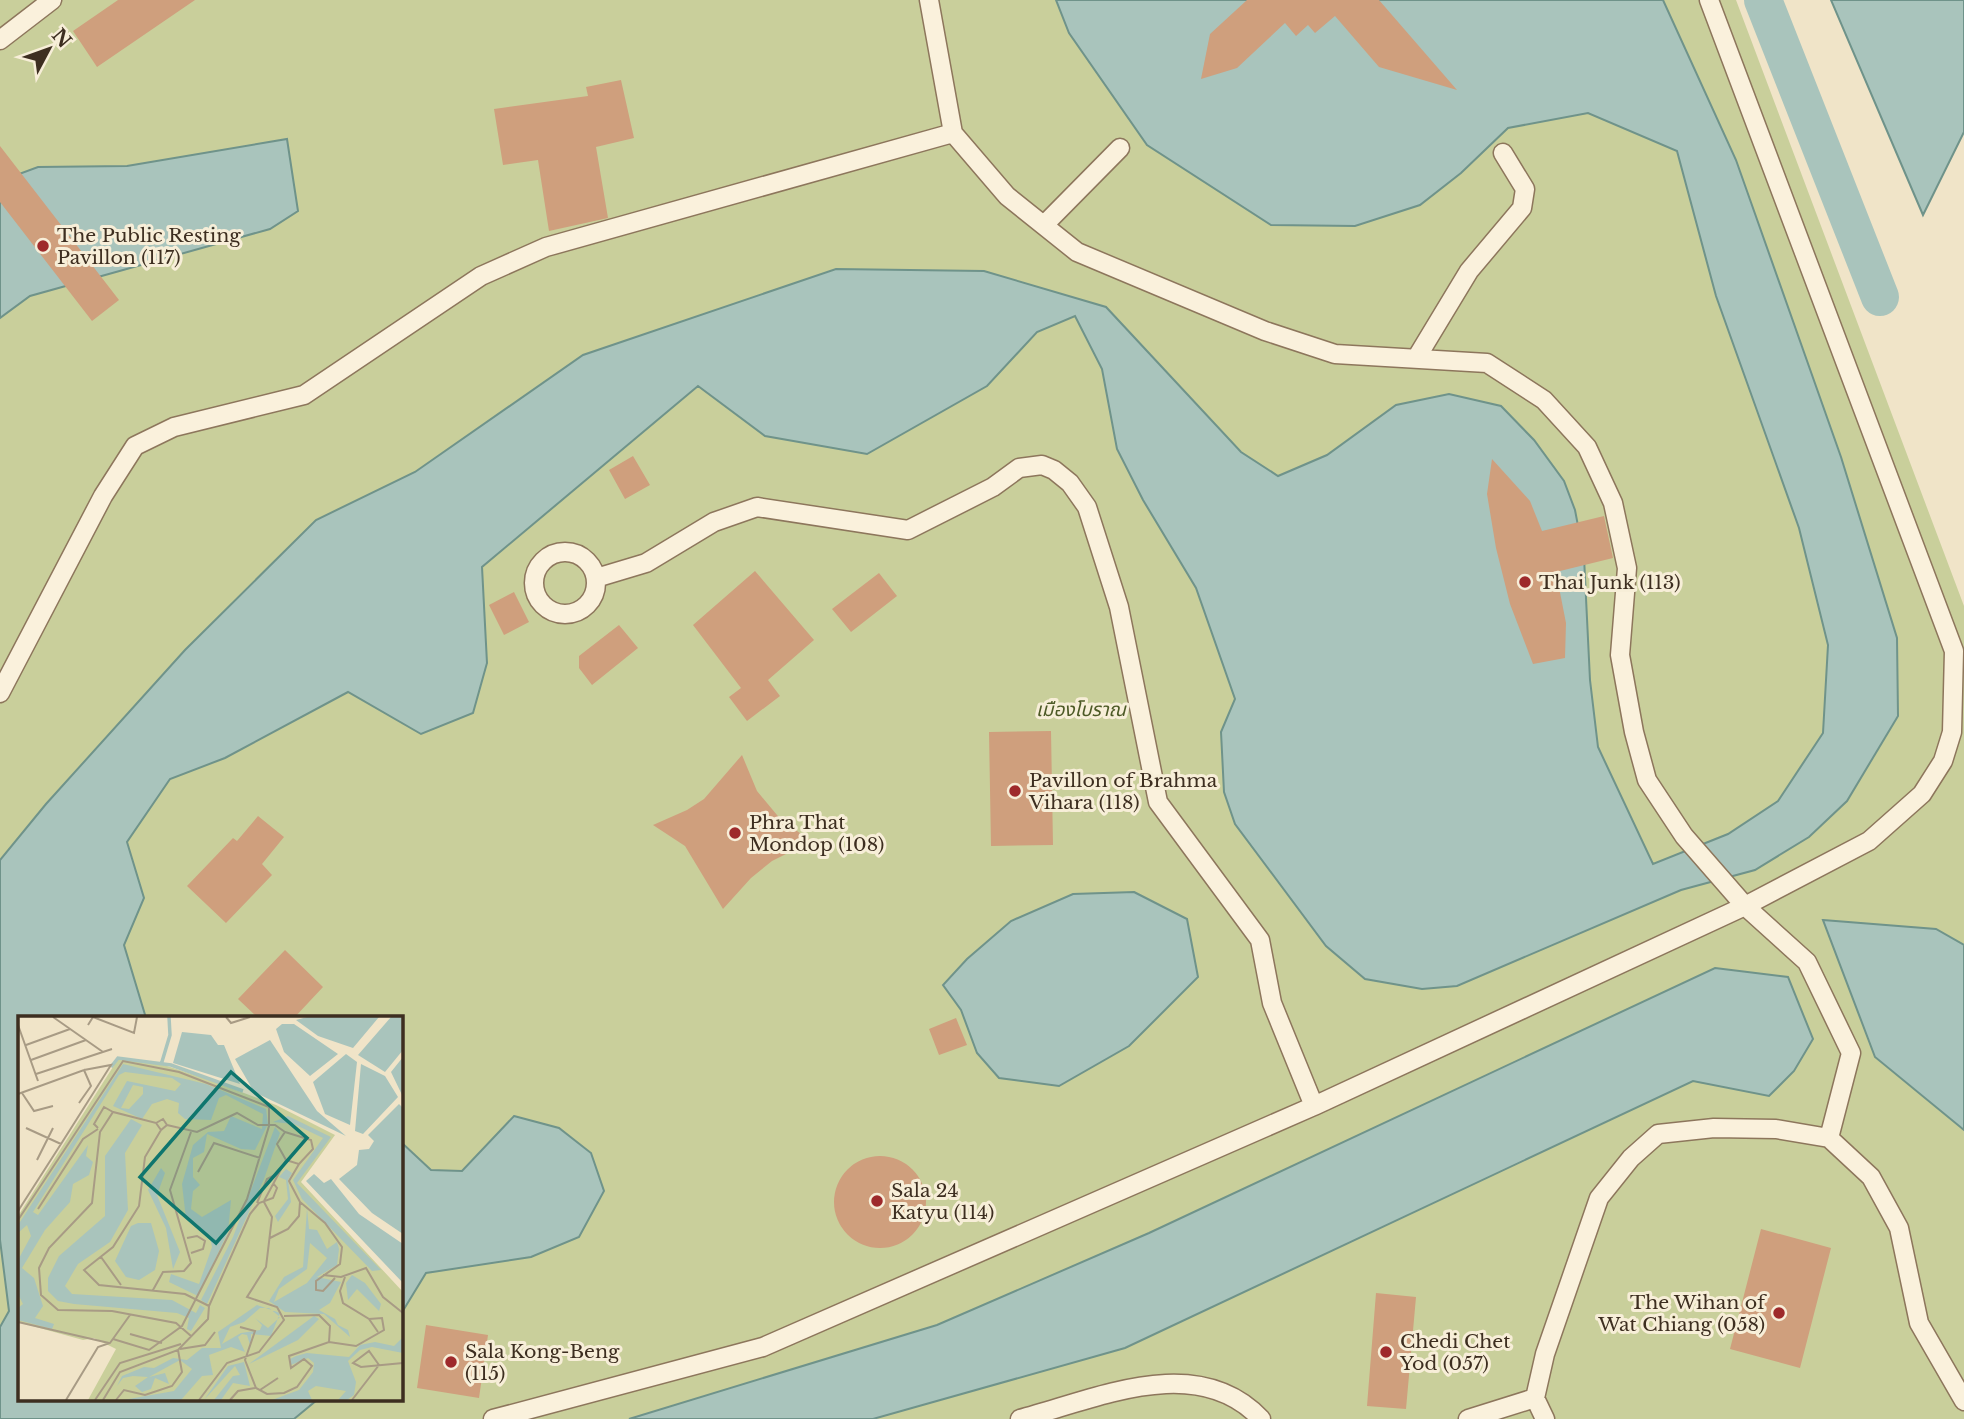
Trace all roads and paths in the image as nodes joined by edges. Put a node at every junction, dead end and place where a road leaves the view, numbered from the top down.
1 (52, 0) edge
2 (929, 0) edge
3 (1709, 0) edge
4 (0, 40) edge
5 (953, 134) junction
6 (1121, 148) dead end
7 (1503, 153) dead end
8 (1044, 225) junction
9 (1417, 357) junction
10 (596, 578) dead end
11 (0, 693) edge
12 (1952, 732) junction
13 (1964, 746) edge
14 (1745, 906) junction
15 (1314, 1106) junction
16 (1829, 1138) junction
17 (1535, 1398) junction
18 (1964, 1401) edge
19 (493, 1419) edge
20 (1020, 1419) edge
21 (1261, 1419) edge
22 (1468, 1419) edge
23 (1545, 1419) edge

1 - 4 lane
2 - 5 lane
3 - 12 lane
5 - 8 lane
5 - 11 lane
6 - 8 lane
7 - 9 lane
8 - 9 lane
9 - 14 lane
10 - 15 lane
12 - 13 lane
12 - 14 lane
14 - 15 lane
14 - 16 lane
15 - 19 lane
16 - 17 lane
16 - 18 lane
17 - 22 lane
17 - 23 lane
20 - 21 lane

